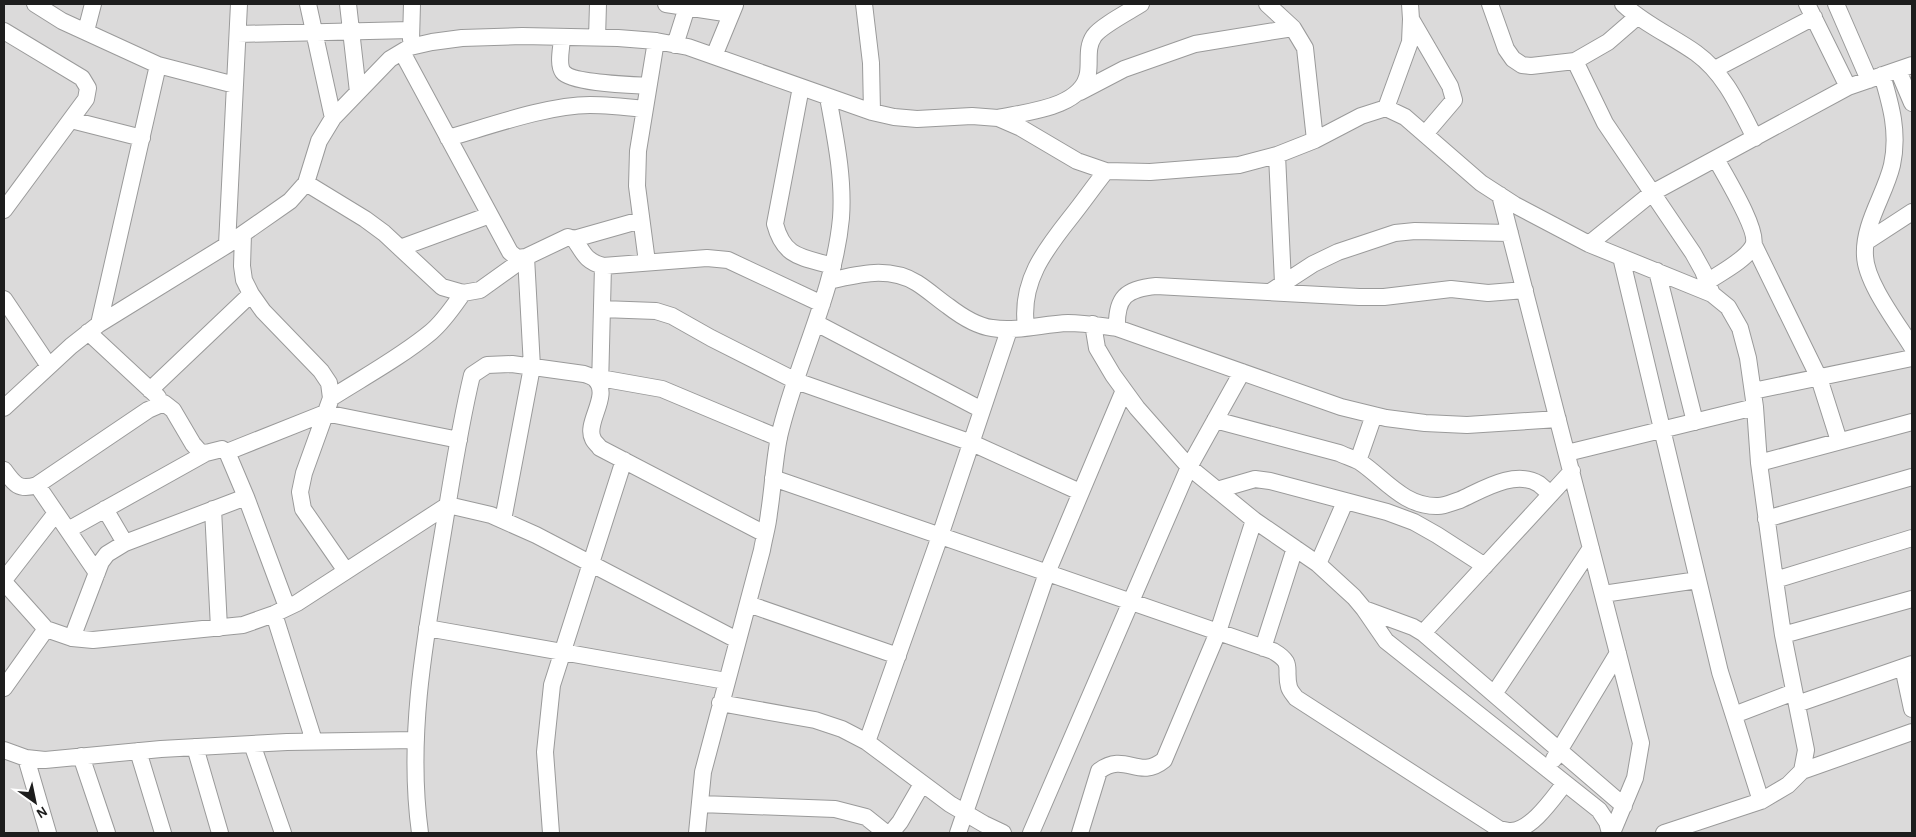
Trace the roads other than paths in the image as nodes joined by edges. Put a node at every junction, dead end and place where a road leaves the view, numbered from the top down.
1 (35, 4) edge
2 (92, 4) edge
3 (239, 4) edge
4 (308, 4) edge
5 (348, 4) edge
6 (412, 4) edge
7 (598, 4) edge
8 (666, 4) edge
9 (864, 4) edge
10 (1490, 4) edge
11 (1622, 4) edge
12 (1836, 4) edge
13 (687, 5) edge
14 (1268, 5) edge
15 (1131, 7) edge
16 (734, 9) edge
17 (1810, 10) edge
18 (1411, 12) edge
19 (1638, 16) junction
20 (1294, 28) junction
21 (411, 30) junction
22 (4, 31) edge
23 (86, 31) junction
24 (351, 31) junction
25 (313, 32) junction
26 (1269, 32) junction
27 (238, 34) junction
28 (562, 37) junction
29 (597, 38) junction
30 (656, 41) junction
31 (676, 45) junction
32 (406, 50) junction
33 (714, 56) junction
34 (1575, 61) junction
35 (158, 65) junction
36 (1905, 67) edge
37 (1714, 69) junction
38 (1875, 77) junction
39 (235, 85) junction
40 (648, 86) junction
41 (801, 87) junction
42 (1848, 87) junction
43 (358, 92) junction
44 (1080, 92) junction
45 (828, 97) junction
46 (1912, 103) edge
47 (1386, 108) junction
48 (644, 109) junction
49 (872, 112) junction
50 (333, 118) junction
51 (998, 118) junction
52 (71, 120) junction
53 (1425, 134) junction
54 (142, 138) junction
55 (448, 138) junction
56 (1755, 138) junction
57 (1314, 140) junction
58 (1277, 156) junction
59 (1716, 159) junction
60 (1106, 171) junction
61 (306, 183) junction
62 (1652, 193) junction
63 (1500, 195) junction
64 (4, 210) edge
65 (1912, 212) edge
66 (490, 215) junction
67 (641, 220) junction
68 (1510, 233) junction
69 (243, 234) junction
70 (574, 239) junction
71 (1866, 242) junction
72 (1589, 244) junction
73 (227, 245) junction
74 (1754, 245) junction
75 (400, 248) junction
76 (526, 257) junction
77 (1621, 257) junction
78 (647, 262) junction
79 (603, 266) junction
80 (1657, 272) junction
81 (831, 273) junction
82 (1276, 288) junction
83 (1710, 288) junction
84 (1525, 290) junction
85 (463, 293) junction
86 (251, 294) junction
87 (4, 299) edge
88 (822, 304) junction
89 (602, 309) junction
90 (816, 323) junction
91 (1093, 324) junction
92 (94, 328) junction
93 (1026, 328) junction
94 (1117, 328) junction
95 (1009, 330) junction
96 (1912, 347) edge
97 (1912, 358) edge
98 (49, 366) junction
99 (532, 367) junction
100 (1242, 372) junction
101 (1819, 378) junction
102 (796, 381) junction
103 (600, 383) junction
104 (150, 390) junction
105 (1124, 390) junction
106 (1754, 399) junction
107 (164, 403) junction
108 (328, 406) junction
109 (4, 408) edge
110 (982, 410) junction
111 (1374, 415) junction
112 (1558, 419) junction
113 (1215, 420) junction
114 (1694, 422) junction
115 (1912, 422) edge
116 (1663, 430) junction
117 (779, 438) junction
118 (459, 440) junction
119 (1839, 441) junction
120 (972, 443) junction
121 (227, 452) junction
122 (206, 453) junction
123 (1567, 453) junction
124 (624, 460) junction
125 (1358, 461) junction
126 (1759, 463) junction
127 (1189, 467) junction
128 (4, 470) edge
129 (1572, 471) junction
130 (1912, 477) edge
131 (774, 478) junction
132 (37, 485) junction
133 (1217, 490) junction
134 (1080, 492) junction
135 (1550, 494) junction
136 (246, 497) junction
137 (1345, 502) junction
138 (448, 505) junction
139 (106, 509) junction
140 (213, 510) junction
141 (56, 513) junction
142 (1766, 519) junction
143 (503, 520) junction
144 (1254, 520) junction
145 (68, 530) junction
146 (765, 534) junction
147 (940, 536) junction
148 (1912, 538) edge
149 (125, 543) junction
150 (1295, 548) junction
151 (1591, 548) junction
152 (591, 563) junction
153 (1318, 564) junction
154 (1485, 566) junction
155 (346, 571) junction
156 (97, 572) junction
157 (1047, 572) junction
158 (1698, 580) junction
159 (1775, 580) junction
160 (4, 581) edge
161 (1603, 594) junction
162 (1912, 599) edge
163 (1131, 602) junction
164 (748, 604) junction
165 (1364, 608) junction
166 (280, 611) junction
167 (219, 628) junction
168 (427, 628) junction
169 (46, 629) junction
170 (1218, 632) junction
171 (1424, 633) junction
172 (1783, 635) junction
173 (72, 638) junction
174 (737, 640) junction
175 (1264, 648) junction
176 (562, 652) junction
177 (1618, 653) junction
178 (898, 656) junction
179 (1908, 666) edge
180 (726, 681) junction
181 (4, 688) edge
182 (1494, 694) junction
183 (1796, 698) junction
184 (720, 703) junction
185 (1912, 709) edge
186 (1734, 715) junction
187 (1912, 732) edge
188 (416, 740) junction
189 (314, 741) junction
190 (866, 742) junction
191 (252, 744) junction
192 (194, 747) junction
193 (4, 750) edge
194 (1559, 750) junction
195 (138, 751) junction
196 (81, 756) junction
197 (26, 758) junction
198 (1549, 770) junction
199 (1802, 771) junction
200 (1565, 783) junction
201 (922, 784) junction
202 (1761, 800) junction
203 (700, 804) junction
204 (1624, 806) junction
205 (965, 813) junction
206 (1696, 829) edge
207 (48, 833) edge
208 (107, 833) edge
209 (163, 833) edge
210 (220, 833) edge
211 (283, 833) edge
212 (420, 833) edge
213 (551, 833) edge
214 (698, 833) edge
215 (886, 833) edge
216 (891, 833) edge
217 (958, 833) edge
218 (1003, 833) edge
219 (1031, 833) edge
220 (1080, 833) edge
221 (1611, 833) edge
222 (1664, 833) edge

1 - 23 street
2 - 23 street
3 - 27 street
4 - 25 street
5 - 24 street
6 - 21 street
7 - 29 street
8 - 13 street
9 - 49 street
10 - 34 street
11 - 19 street
12 - 38 street
13 - 16 street
13 - 31 street
14 - 20 street
14 - 26 street
15 - 44 street
16 - 33 street
17 - 37 street
17 - 42 street
18 - 47 street
18 - 53 street
19 - 34 street
19 - 37 street
20 - 26 street
20 - 57 street
21 - 24 street
21 - 32 street
22 - 52 street
23 - 35 street
24 - 25 street
24 - 43 street
25 - 27 street
25 - 50 street
26 - 44 street
27 - 39 street
28 - 29 street
28 - 32 street
28 - 40 street
29 - 30 street
30 - 31 street
30 - 40 street
31 - 33 street
32 - 43 street
32 - 55 street
33 - 41 street
34 - 62 street
35 - 39 street
35 - 54 street
36 - 38 street
36 - 46 street
37 - 56 street
38 - 42 street
38 - 71 street
39 - 73 street
40 - 48 street
41 - 45 street
41 - 81 street
42 - 56 street
43 - 50 street
44 - 51 street
45 - 49 street
45 - 81 street
47 - 53 street
47 - 57 street
48 - 55 street
48 - 67 street
49 - 51 street
50 - 61 street
51 - 60 street
52 - 54 street
52 - 64 street
53 - 63 street
54 - 92 street
55 - 66 street
56 - 59 street
57 - 58 street
58 - 60 street
58 - 82 street
59 - 62 street
59 - 74 street
60 - 93 street
61 - 69 street
61 - 75 street
62 - 72 street
62 - 83 street
63 - 68 street
63 - 72 street
65 - 71 street
66 - 75 street
66 - 76 street
67 - 70 street
67 - 78 street
68 - 82 street
68 - 84 street
69 - 73 street
69 - 86 street
70 - 76 street
70 - 79 street
71 - 96 street
72 - 77 street
73 - 92 street
74 - 83 street
74 - 101 street
75 - 85 street
76 - 85 street
76 - 99 street
77 - 80 street
77 - 116 street
78 - 79 street
78 - 88 street
79 - 89 street
80 - 83 street
80 - 114 street
81 - 88 street
81 - 95 street
82 - 84 street
82 - 94 street
83 - 106 street
84 - 112 street
85 - 108 street
86 - 104 street
86 - 108 street
87 - 98 street
88 - 90 street
89 - 102 street
89 - 103 street
90 - 102 street
90 - 110 street
91 - 93 street
91 - 94 street
91 - 105 street
92 - 98 street
92 - 104 street
93 - 95 street
94 - 100 street
95 - 110 street
97 - 101 street
98 - 109 street
99 - 103 street
99 - 118 street
99 - 143 street
100 - 111 street
100 - 113 street
101 - 106 street
101 - 119 street
102 - 117 street
102 - 120 street
103 - 117 street
103 - 124 street
104 - 107 street
105 - 127 street
105 - 134 street
106 - 114 street
106 - 126 street
107 - 122 street
107 - 132 street
108 - 118 street
108 - 121 street
108 - 155 street
110 - 120 street
111 - 112 street
111 - 125 street
112 - 123 street
113 - 125 street
113 - 127 street
114 - 116 street
115 - 119 street
116 - 123 street
116 - 158 street
117 - 131 street
118 - 138 street
119 - 126 street
120 - 134 street
120 - 147 street
121 - 122 street
121 - 136 street
122 - 139 street
123 - 129 street
124 - 146 street
124 - 152 street
125 - 135 street
126 - 142 street
127 - 133 street
127 - 163 street
128 - 132 street
129 - 135 street
129 - 151 street
130 - 142 street
131 - 146 street
131 - 147 street
132 - 141 street
133 - 137 street
133 - 144 street
134 - 157 street
135 - 154 street
136 - 140 street
136 - 166 street
137 - 153 street
137 - 154 street
138 - 143 street
138 - 155 street
138 - 168 street
139 - 145 street
139 - 149 street
140 - 149 street
140 - 167 street
141 - 145 street
141 - 160 street
142 - 159 street
143 - 152 street
144 - 150 street
144 - 170 street
145 - 156 street
146 - 164 street
147 - 157 street
147 - 178 street
148 - 159 street
149 - 156 street
150 - 153 street
150 - 175 street
151 - 161 street
151 - 182 street
152 - 174 street
152 - 176 street
153 - 165 street
154 - 171 street
155 - 166 street
156 - 173 street
157 - 163 street
157 - 205 street
158 - 161 street
158 - 186 street
159 - 172 street
160 - 169 street
161 - 177 street
162 - 172 street
163 - 170 street
163 - 219 street
164 - 174 street
164 - 178 street
165 - 171 street
165 - 198 street
166 - 167 street
166 - 189 street
167 - 173 street
168 - 176 street
168 - 188 street
169 - 173 street
169 - 181 street
170 - 175 street
170 - 220 street
171 - 182 street
172 - 183 street
174 - 180 street
175 - 200 street
176 - 180 street
176 - 213 street
177 - 194 street
177 - 204 street
178 - 190 street
179 - 183 street
179 - 185 street
180 - 184 street
182 - 194 street
183 - 186 street
183 - 199 street
184 - 190 street
184 - 203 street
186 - 202 street
187 - 199 street
188 - 189 street
188 - 212 street
189 - 191 street
190 - 201 street
191 - 192 street
191 - 211 street
192 - 195 street
192 - 210 street
193 - 197 street
194 - 198 street
194 - 204 street
195 - 196 street
195 - 209 street
196 - 197 street
196 - 208 street
197 - 207 street
198 - 200 street
199 - 202 street
200 - 221 street
201 - 205 street
201 - 216 street
202 - 206 street
203 - 214 street
203 - 215 street
204 - 221 street
205 - 217 street
205 - 218 street
206 - 222 street

